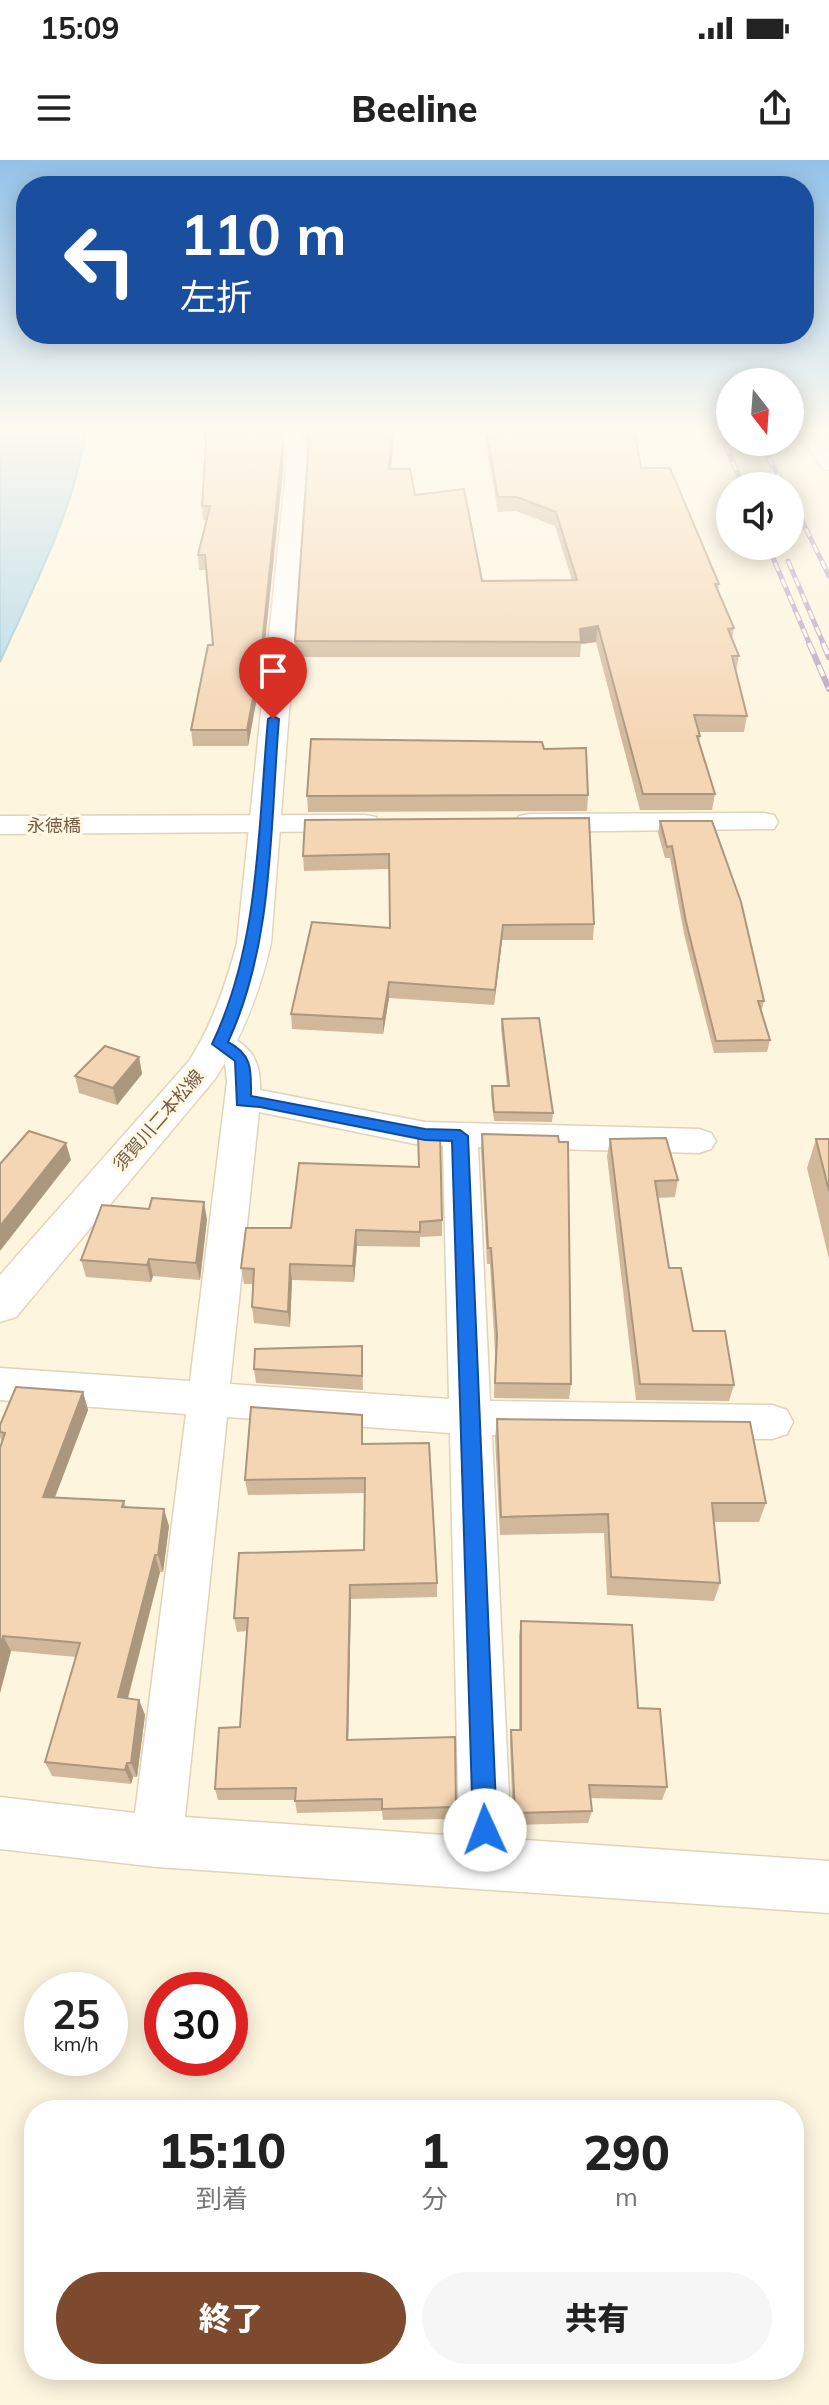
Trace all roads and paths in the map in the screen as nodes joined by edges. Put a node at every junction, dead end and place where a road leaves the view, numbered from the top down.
1 (291, 534) edge
2 (763, 822) dead end
3 (396, 823) edge
4 (506, 823) edge
5 (0, 825) edge
6 (263, 826) junction
7 (220, 1044) junction
8 (243, 1102) junction
9 (460, 1136) junction
10 (699, 1141) dead end
11 (0, 1305) edge
12 (0, 1384) edge
13 (209, 1397) junction
14 (473, 1418) junction
15 (772, 1422) dead end
16 (0, 1823) edge
17 (157, 1841) junction
18 (486, 1861) junction
19 (829, 1887) edge

1 - 6 main road, 須賀川二本松線
2 - 4 main road
3 - 6 main road, 永徳橋
5 - 6 main road, 永徳橋
6 - 7 main road, 須賀川二本松線
7 - 8 street
7 - 11 main road, 須賀川二本松線
8 - 9 street
8 - 13 street
9 - 10 street
9 - 14 street
12 - 13 street
13 - 14 street
13 - 17 street
14 - 15 street
14 - 18 street
16 - 17 street
17 - 18 street
18 - 19 street

